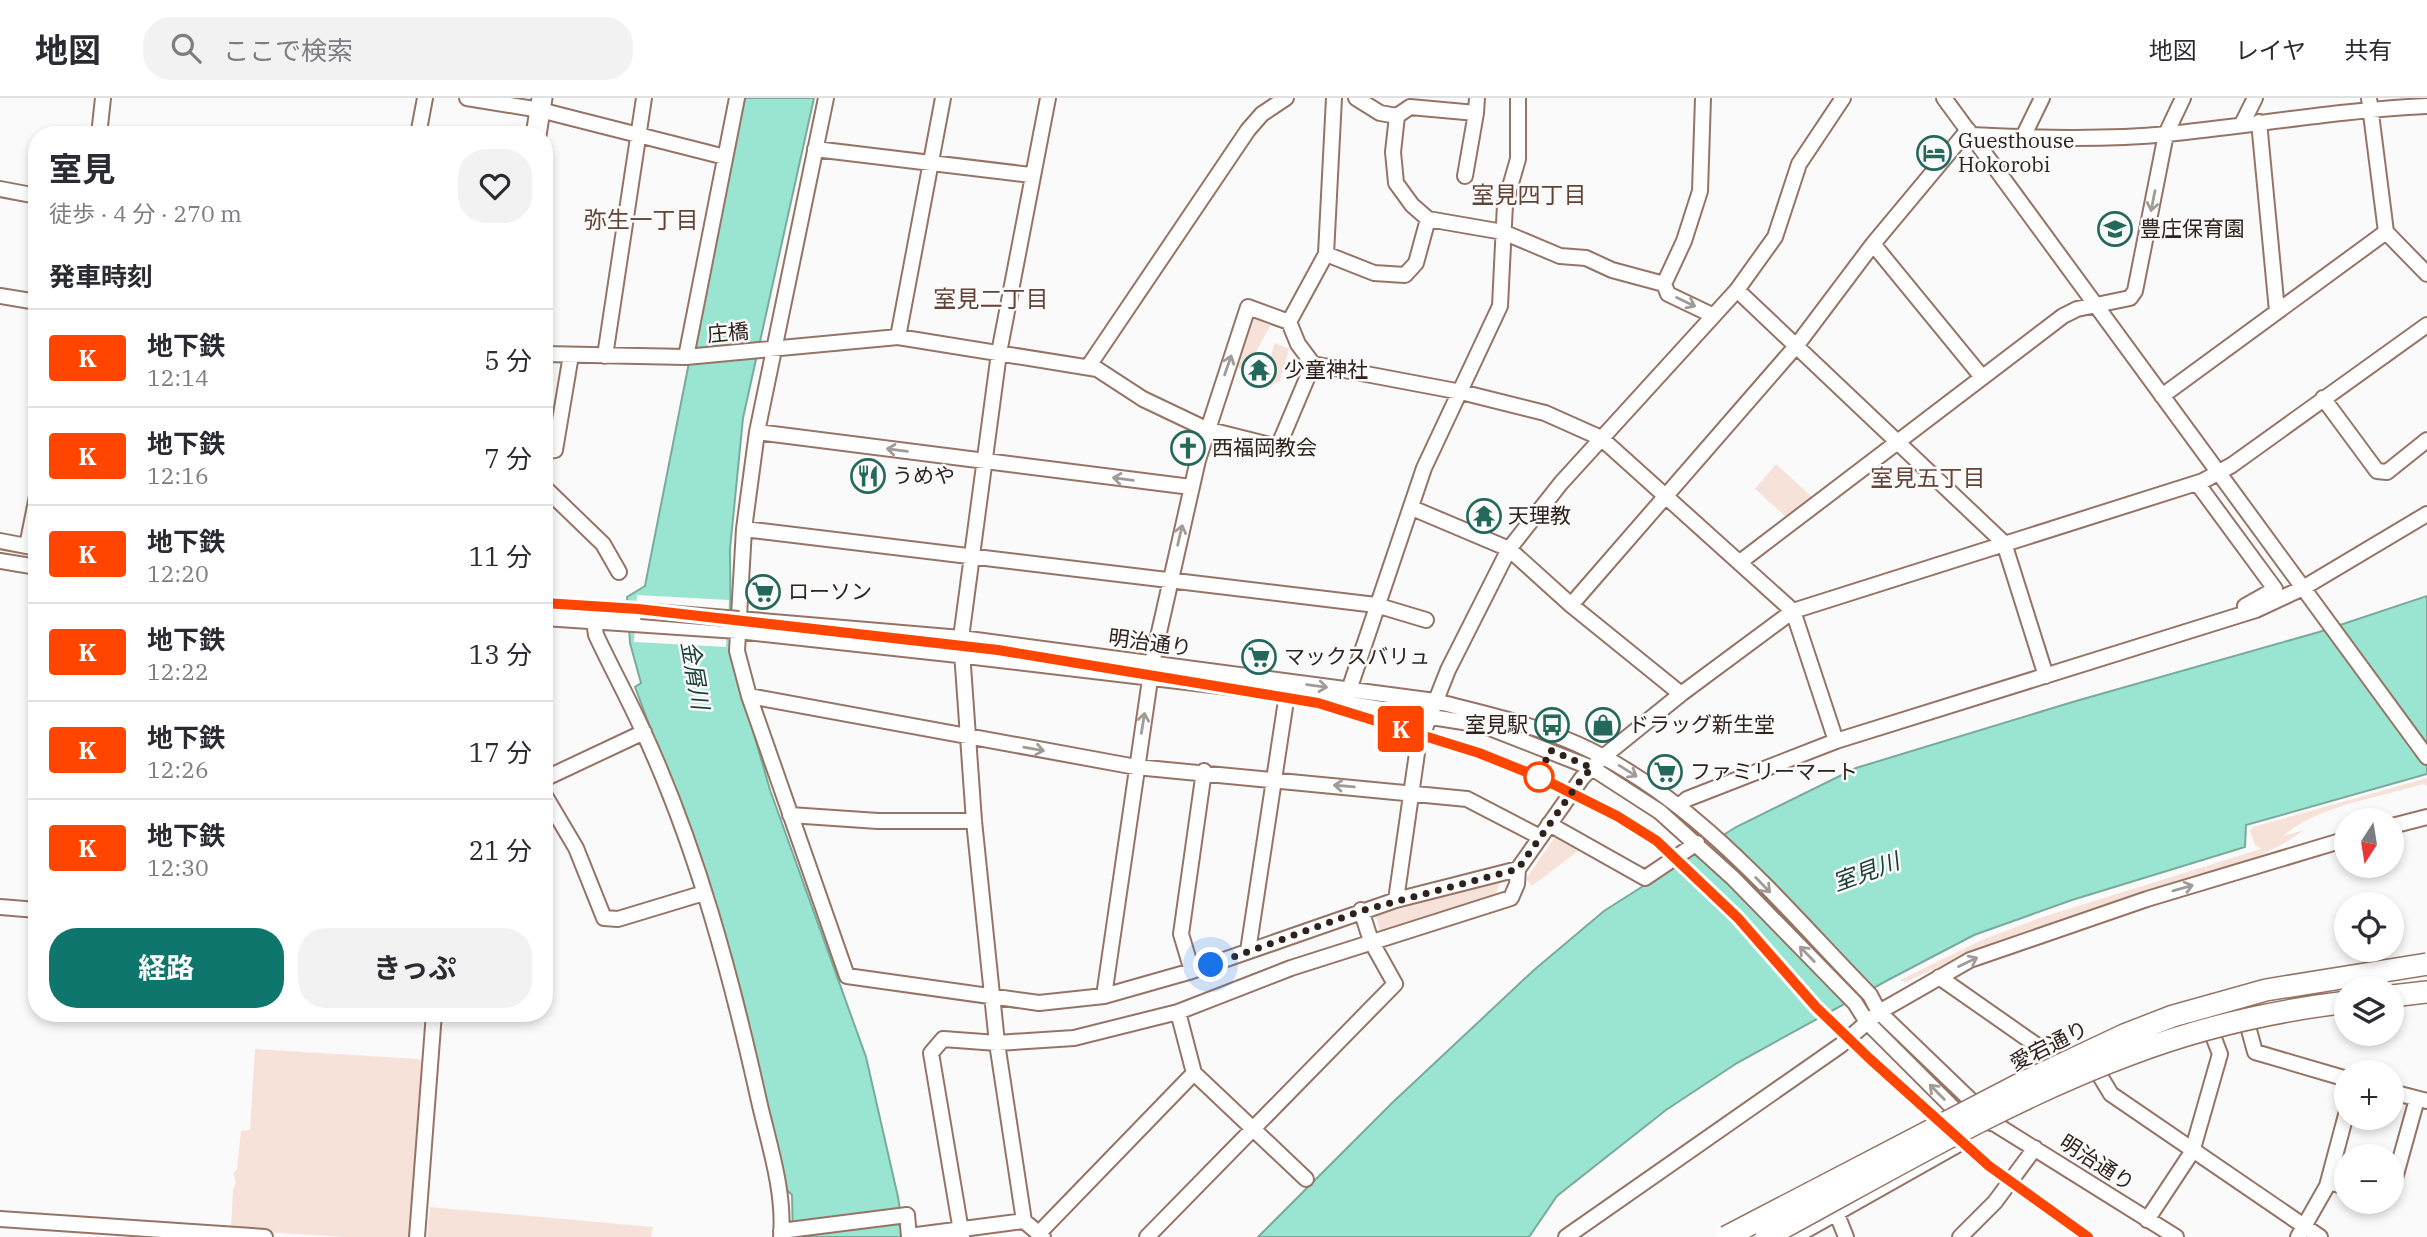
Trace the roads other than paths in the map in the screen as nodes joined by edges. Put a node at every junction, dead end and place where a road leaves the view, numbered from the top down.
1 (103, 98) edge
2 (425, 98) edge
3 (467, 98) edge
4 (644, 98) edge
5 (737, 98) edge
6 (826, 98) edge
7 (943, 98) edge
8 (1048, 98) edge
9 (1286, 98) edge
10 (1334, 98) edge
11 (1356, 98) edge
12 (1518, 98) edge
13 (1703, 98) edge
14 (1843, 98) edge
15 (1944, 98) edge
16 (2042, 98) edge
17 (2183, 98) edge
18 (2255, 98) edge
19 (2370, 103) edge
20 (541, 104) edge
21 (1476, 105) edge
22 (2427, 106) edge
23 (1397, 117) junction
24 (2259, 122) junction
25 (2242, 124) junction
26 (100, 126) edge
27 (420, 126) edge
28 (537, 126) edge
29 (1970, 132) junction
30 (638, 134) junction
31 (2166, 134) junction
32 (2023, 137) junction
33 (815, 149) junction
34 (725, 156) junction
35 (931, 164) junction
36 (1031, 175) junction
37 (1465, 176) dead end
38 (0, 189) edge
39 (28, 194) edge
40 (1428, 219) junction
41 (1503, 232) junction
42 (2386, 232) junction
43 (1873, 244) junction
44 (1326, 254) junction
45 (2427, 274) edge
46 (1664, 284) junction
47 (1737, 290) junction
48 (0, 296) edge
49 (28, 301) edge
50 (2096, 306) junction
51 (2277, 311) junction
52 (1712, 316) junction
53 (1289, 323) junction
54 (2427, 325) edge
55 (898, 337) junction
56 (1797, 345) junction
57 (773, 350) junction
58 (999, 353) junction
59 (553, 354) edge
60 (571, 355) junction
61 (605, 356) junction
62 (686, 357) junction
63 (1313, 364) junction
64 (1088, 367) junction
65 (1982, 377) junction
66 (1461, 392) junction
67 (2162, 396) junction
68 (2322, 398) junction
69 (1206, 429) junction
70 (757, 432) junction
71 (1601, 438) junction
72 (2427, 440) edge
73 (1899, 442) junction
74 (553, 450) edge
75 (984, 460) junction
76 (2219, 473) junction
77 (2197, 483) junction
78 (1191, 487) junction
79 (553, 496) edge
80 (1668, 497) junction
81 (1412, 508) junction
82 (2427, 514) edge
83 (744, 530) junction
84 (0, 541) edge
85 (2004, 543) junction
86 (28, 546) edge
87 (1509, 549) junction
88 (971, 558) junction
89 (0, 561) edge
90 (1741, 562) junction
91 (28, 566) edge
92 (619, 572) dead end
93 (1170, 582) junction
94 (2307, 594) junction
95 (1376, 605) junction
96 (1571, 605) junction
97 (553, 606) edge
98 (635, 611) junction
99 (1793, 611) junction
100 (553, 619) edge
101 (1426, 620) dead end
102 (594, 622) junction
103 (2216, 622) junction
104 (738, 625) junction
105 (961, 638) junction
106 (963, 656) junction
107 (1151, 672) junction
108 (2046, 676) junction
109 (1349, 690) junction
110 (1287, 694) junction
111 (1681, 694) junction
112 (749, 696) junction
113 (1435, 701) junction
114 (1429, 716) junction
115 (644, 732) junction
116 (967, 737) junction
117 (1836, 741) junction
118 (1603, 757) junction
119 (2427, 757) edge
120 (1136, 767) junction
121 (1592, 768) junction
122 (1203, 771) junction
123 (553, 775) edge
124 (1273, 779) junction
125 (1412, 792) junction
126 (1680, 805) junction
127 (553, 809) edge
128 (790, 815) junction
129 (2427, 817) edge
130 (974, 821) junction
131 (1549, 824) junction
132 (2404, 824) edge
133 (1539, 837) junction
134 (2334, 843) edge
135 (1697, 844) junction
136 (1518, 869) junction
137 (704, 892) junction
138 (1396, 900) junction
139 (0, 907) edge
140 (28, 909) edge
141 (1361, 911) junction
142 (1371, 941) junction
143 (1248, 951) junction
144 (2427, 965) edge
145 (1192, 971) junction
146 (1939, 977) junction
147 (2427, 991) edge
148 (994, 994) junction
149 (2404, 994) edge
150 (1104, 996) junction
151 (2334, 1003) edge
152 (2334, 1004) edge
153 (1178, 1012) junction
154 (1879, 1012) junction
155 (2246, 1019) junction
156 (433, 1022) edge
157 (1867, 1022) junction
158 (2210, 1028) junction
159 (997, 1043) junction
160 (2062, 1063) junction
161 (2097, 1071) junction
162 (1194, 1073) junction
163 (2334, 1075) edge
164 (2404, 1095) edge
165 (2422, 1100) edge
166 (1979, 1107) junction
167 (1959, 1114) junction
168 (1995, 1124) junction
169 (1254, 1128) junction
170 (2342, 1130) edge
171 (2035, 1148) junction
172 (2192, 1152) junction
173 (2404, 1153) edge
174 (1306, 1179) dead end
175 (2328, 1182) junction
176 (2334, 1184) edge
177 (1836, 1212) junction
178 (0, 1219) edge
179 (2147, 1220) junction
180 (1024, 1221) junction
181 (2301, 1232) edge
182 (962, 1233) edge
183 (781, 1234) edge
184 (1041, 1235) edge
185 (1572, 1235) edge
186 (909, 1236) edge
187 (265, 1237) edge
188 (417, 1237) edge
189 (1147, 1237) edge
190 (1716, 1237) edge
191 (1726, 1237) edge
192 (1766, 1237) edge
193 (1794, 1237) edge
194 (1846, 1237) edge
195 (1960, 1237) edge
196 (2176, 1237) edge
197 (2320, 1237) edge

1 - 26 street
2 - 27 street
3 - 20 street
4 - 30 street
5 - 34 street
6 - 33 street
7 - 35 street
8 - 36 street
9 - 64 street
10 - 44 street
11 - 23 street
12 - 41 street
13 - 46 street
14 - 47 street
15 - 29 street
16 - 32 street
17 - 31 street
18 - 25 street
19 - 22 street
19 - 24 street
19 - 42 street
20 - 28 main road
20 - 30 street
21 - 23 street
21 - 37 street
23 - 40 street
24 - 25 street
24 - 51 street
25 - 31 street
29 - 32 street
29 - 43 street
29 - 50 street
30 - 34 street
30 - 61 street
31 - 32 street
31 -> 50 street
33 - 35 street
33 - 57 street
34 - 62 street
35 - 36 street
35 - 55 street
36 - 58 street
38 - 39 street
40 - 41 street
40 - 44 street
41 - 46 street
41 - 66 street
42 - 45 street
42 - 51 street
43 - 56 street
43 - 65 street
44 - 53 street
46 -> 52 street
47 - 52 street
47 - 56 street
48 - 49 street
50 - 65 street
50 - 67 street
51 - 67 street
52 - 71 street
53 - 63 street
69 -> 53 street
54 - 68 street
55 - 57 street, 庄橋
55 - 58 street, 庄橋
56 - 73 street
56 - 80 street
57 - 62 street, 庄橋
57 - 70 street
58 - 64 street, 庄橋
58 - 75 street
59 - 60 street, 庄橋
60 - 61 street, 庄橋
60 - 74 street
61 - 62 street, 庄橋
63 - 66 street
63 - 69 street, 庄橋
64 - 69 street, 庄橋
65 - 73 street
66 - 71 street
66 - 81 street
67 - 76 street
68 - 72 street
68 - 76 street
69 - 78 street
75 -> 70 street
70 - 83 street
71 - 80 street
71 - 87 street
73 - 85 street
73 - 90 street
78 -> 75 street
75 - 88 street
76 - 77 street
76 - 94 street
77 - 85 street
77 - 103 street
93 -> 78 street
79 - 92 street
80 - 90 street
80 - 96 street
81 - 87 street
81 - 95 street
82 - 94 street
83 - 88 street
83 - 104 street
84 - 86 street
85 - 99 street
85 - 108 street
87 - 96 street
87 - 113 street
88 - 93 street
88 - 105 street
89 - 91 street
90 - 99 street
93 - 95 street
93 - 107 street
94 - 103 street
94 - 119 street
95 - 101 street
95 - 109 street
96 - 111 street
97 - 98 street, 明治通り
98 - 102 street, 明治通り
98 - 104 street, 明治通り, bridge
99 - 111 street
99 - 117 street
100 - 102 street, 明治通り
102 - 115 street
103 - 108 street
104 - 105 street, 明治通り
104 - 106 street, 明治通り
104 - 112 street
105 - 106 street
105 - 107 street, 明治通り
106 - 107 street, 明治通り
106 - 116 street
107 -> 109 street, 明治通り
107 - 110 street, 明治通り
120 -> 107 street
108 - 117 street
109 - 113 street, 明治通り
110 - 114 street, 明治通り
110 - 124 street
111 - 118 street
112 - 116 street
112 - 128 street
113 - 114 street
113 - 118 street, 明治通り
114 - 121 street, 明治通り
114 - 125 street
115 - 123 street
115 - 137 street
116 -> 120 street
116 - 130 street
117 - 126 street
118 - 121 street
118 -> 126 street, 明治通り
120 - 122 street
120 - 150 street
121 - 131 street
121 - 135 street, 明治通り
122 - 124 street
122 - 145 street
125 -> 124 street
124 - 143 street
125 - 133 street
125 - 138 street
126 -> 154 street, 明治通り
127 - 137 street
128 - 130 street
128 - 148 street
129 - 132 street
130 - 148 street
131 - 133 street
131 - 135 street
133 - 136 street
146 -> 134 street
157 -> 135 street, 明治通り
136 - 138 street
136 - 142 street
137 - 183 street
138 - 141 street
139 - 140 street
141 - 142 street
141 - 143 street
142 - 153 street
142 - 169 street
143 - 145 street
144 - 160 street, 愛宕通り
144 - 191 highway, bridge
145 - 150 street
146 - 154 street
146 - 160 street
147 - 149 highway
148 - 150 street
148 - 159 street
151 - 155 street
152 - 192 highway, bridge
153 - 159 street
153 - 162 street
154 - 157 street
154 - 166 street, 明治通り
155 - 158 street
155 - 163 street
156 - 188 street
167 -> 157 street, 明治通り
157 - 185 street
158 - 161 street
158 - 172 street
159 - 180 street
159 - 182 street
160 - 166 street, 愛宕通り
161 - 168 street
161 - 172 street
162 - 169 street
162 - 184 street
164 - 165 street
165 - 173 street
166 - 167 street, 愛宕通り
166 - 168 street, 明治通り
167 - 168 street, 明治通り
167 - 190 street, 愛宕通り
168 - 171 street, 明治通り
168 - 177 street
169 - 174 street
169 - 189 street
170 - 175 street
171 - 179 street, 明治通り
171 - 195 street
172 - 179 street
172 - 181 street
175 - 176 street
175 - 181 street
177 - 193 street
177 - 194 street
178 - 187 street
179 - 196 street, 明治通り
180 - 182 street
180 - 184 street
181 - 197 street
182 - 186 street
183 - 186 street

